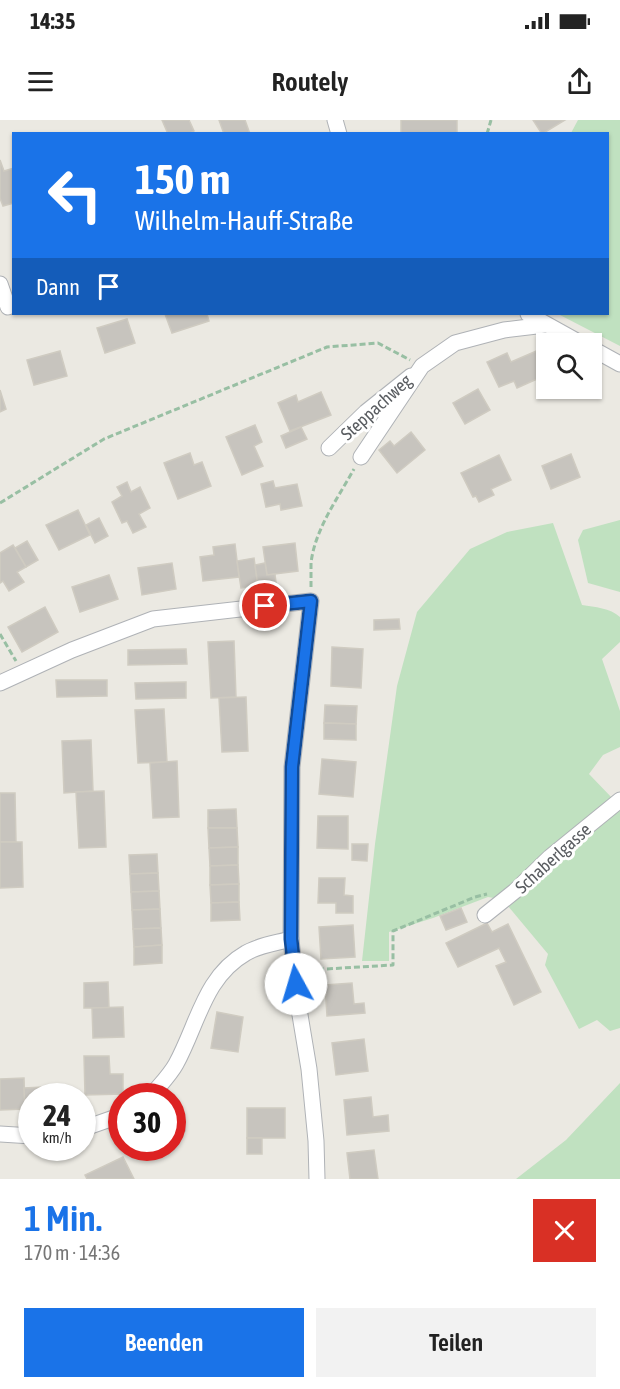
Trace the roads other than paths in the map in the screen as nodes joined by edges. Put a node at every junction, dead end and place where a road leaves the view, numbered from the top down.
1 (0, 284) edge
2 (12, 306) edge
3 (530, 315) edge
4 (545, 325) junction
5 (561, 333) edge
6 (602, 354) edge
7 (620, 364) edge
8 (422, 366) junction
9 (329, 448) dead end
10 (361, 457) road end
11 (0, 683) edge
12 (620, 800) edge
13 (485, 915) dead end
14 (291, 939) junction
15 (161, 1083) edge
16 (0, 1134) edge
17 (18, 1135) edge
18 (316, 1179) edge

1 - 2 street
3 - 4 street
4 - 5 street
4 - 8 street, Steppachweg
6 - 7 street
8 - 9 street, Steppachweg
8 - 10 street, Steppachweg
11 - 14 street
12 - 13 street, Schaberlgasse
14 - 15 street
14 - 18 street
16 - 17 street

